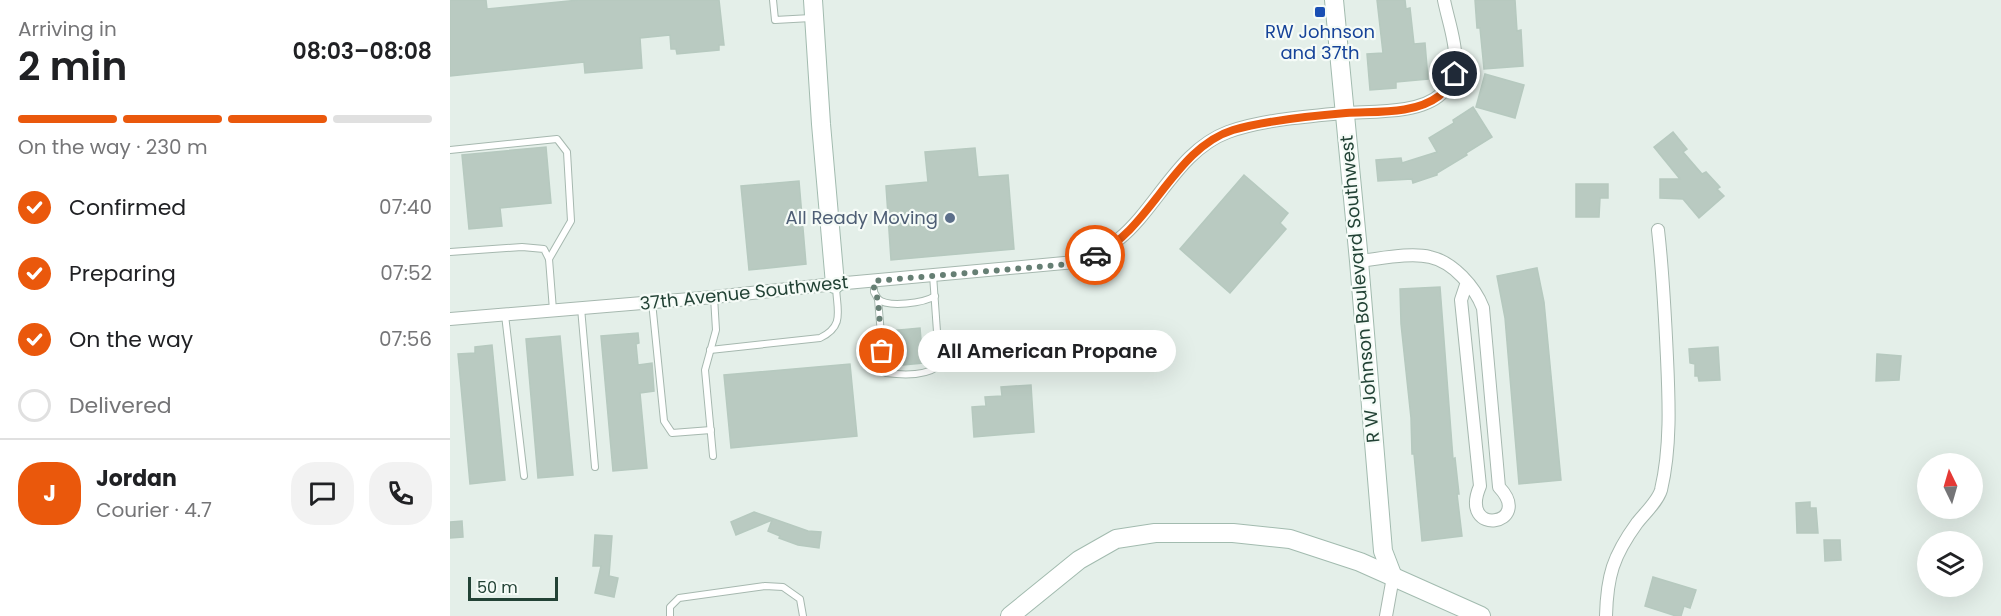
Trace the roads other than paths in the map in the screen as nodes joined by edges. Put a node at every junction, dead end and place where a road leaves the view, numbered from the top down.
1 (773, 0) edge
2 (1334, 0) edge
3 (1444, 0) edge
4 (814, 9) edge
5 (1344, 113) junction
6 (450, 150) edge
7 (1658, 230) dead end
8 (450, 252) edge
9 (549, 258) junction
10 (1359, 261) junction
11 (933, 275) junction
12 (874, 281) junction
13 (1467, 282) junction
14 (835, 284) junction
15 (935, 296) junction
16 (714, 297) junction
17 (878, 299) junction
18 (652, 303) junction
19 (581, 308) junction
20 (553, 311) junction
21 (505, 315) junction
22 (450, 319) edge
23 (710, 350) junction
24 (711, 430) junction
25 (713, 456) dead end
26 (595, 467) dead end
27 (524, 476) dead end
28 (1393, 577) junction
29 (670, 616) edge
30 (803, 616) edge
31 (1010, 616) edge
32 (1386, 616) edge
33 (1481, 616) edge
34 (1606, 616) edge

1 - 4 lane
2 - 5 street, R W Johnson Boulevard Southwest
3 - 5 street, 37th Avenue Southwest
4 - 14 street
5 - 10 street, R W Johnson Boulevard Southwest
5 - 11 street, 37th Avenue Southwest
6 - 9 lane
7 - 34 street
8 - 9 lane
9 - 20 lane
10 - 13 street
10 - 28 street, R W Johnson Boulevard Southwest
11 - 12 street, 37th Avenue Southwest
11 - 15 lane
12 - 14 street, 37th Avenue Southwest
12 - 17 lane
13 - 13 street
14 - 16 street, 37th Avenue Southwest
14 - 23 lane
15 - 17 lane
15 - 17 lane
16 - 18 street, 37th Avenue Southwest
16 - 23 lane
18 - 19 street, 37th Avenue Southwest
18 - 24 lane
19 - 20 street, 37th Avenue Southwest
19 - 26 lane
20 - 21 street, 37th Avenue Southwest
21 - 22 street, 37th Avenue Southwest
21 - 27 lane
23 - 24 lane
24 - 25 lane
28 - 31 street
28 - 32 street
28 - 33 street
29 - 30 lane

